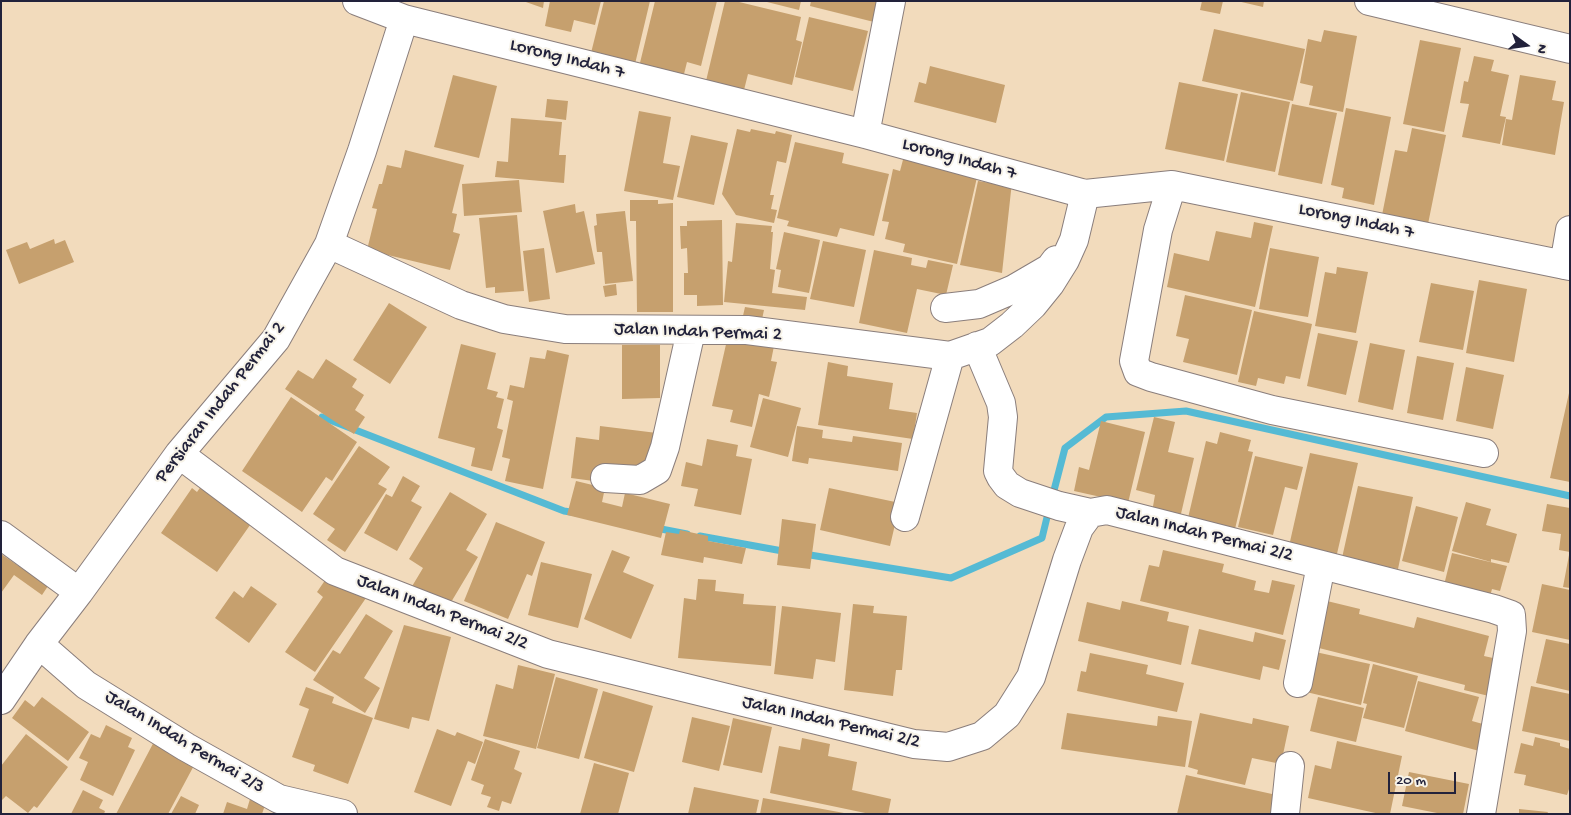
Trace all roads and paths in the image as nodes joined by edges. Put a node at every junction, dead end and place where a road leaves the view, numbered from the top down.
1 (357, 1) edge
2 (891, 1) edge
3 (1369, 1) edge
4 (404, 19) junction
5 (1570, 49) edge
6 (865, 134) junction
7 (1172, 185) junction
8 (1085, 194) junction
9 (1570, 230) edge
10 (1074, 240) junction
11 (329, 244) junction
12 (1567, 266) edge
13 (946, 308) dead end
14 (692, 331) junction
15 (977, 346) junction
16 (950, 356) junction
17 (1484, 453) dead end
18 (180, 454) junction
19 (605, 478) dead end
20 (1090, 513) junction
21 (905, 517) dead end
22 (1, 535) edge
23 (1320, 565) junction
24 (79, 592) junction
25 (39, 644) junction
26 (1298, 683) dead end
27 (1, 700) edge
28 (1290, 766) dead end
29 (343, 814) edge
30 (1285, 814) edge
31 (1481, 814) edge

1 - 4 street, Lorong Indah 7
2 - 6 street
3 - 5 street
4 - 6 street, Lorong Indah 7
4 - 11 street, Persiaran Indah Permai 2
6 - 8 street, Lorong Indah 7
7 - 8 street, Lorong Indah 7
7 - 12 street, Lorong Indah 7
7 - 17 street
8 - 10 street, Jalan Indah Permai 2
9 - 12 street
10 - 13 street
10 - 15 street, Jalan Indah Permai 2
11 - 14 street, Jalan Indah Permai 2
11 - 18 street, Persiaran Indah Permai 2
14 - 16 street, Jalan Indah Permai 2
14 - 19 street
15 - 16 street, Jalan Indah Permai 2
15 - 20 street
16 - 21 street
18 - 20 street, Jalan Indah Permai 2/2
18 - 24 street, Persiaran Indah Permai 2
20 - 23 street, Jalan Indah Permai 2/2
22 - 24 street
23 - 26 street
23 - 31 street, Jalan Indah Permai 2/2
24 - 25 street, Persiaran Indah Permai 2
25 - 27 street, Persiaran Indah Permai 2
25 - 29 street, Jalan Indah Permai 2/3
28 - 30 street

